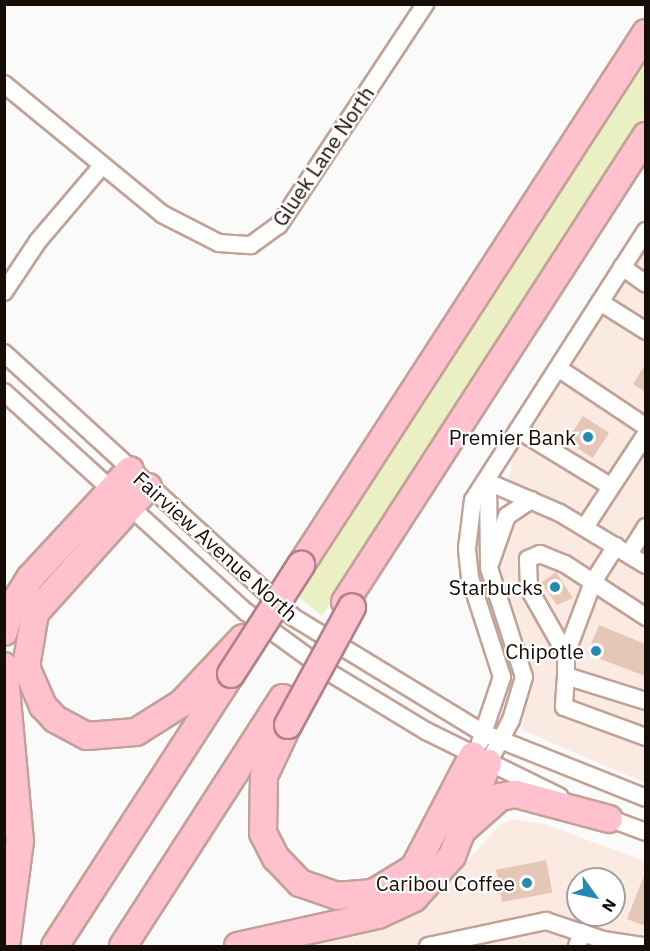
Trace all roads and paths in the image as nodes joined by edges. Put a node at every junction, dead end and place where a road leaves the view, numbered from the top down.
1 (424, 4) edge
2 (645, 33) edge
3 (4, 84) edge
4 (645, 136) edge
5 (101, 167) junction
6 (645, 231) edge
7 (622, 267) junction
8 (645, 284) edge
9 (4, 292) edge
10 (600, 302) junction
11 (645, 331) edge
12 (4, 353) edge
13 (558, 368) junction
14 (4, 392) edge
15 (645, 427) edge
16 (518, 430) junction
17 (645, 434) edge
18 (488, 482) junction
19 (610, 486) junction
20 (131, 487) junction
21 (531, 500) junction
22 (585, 527) junction
23 (645, 527) edge
24 (622, 550) junction
25 (645, 565) edge
26 (489, 568) junction
27 (593, 582) junction
28 (348, 604) junction
29 (645, 617) edge
30 (4, 632) edge
31 (566, 654) junction
32 (4, 666) edge
33 (225, 668) junction
34 (566, 676) junction
35 (645, 701) edge
36 (645, 737) edge
37 (500, 740) junction
38 (482, 750) junction
39 (645, 798) edge
40 (609, 819) junction
41 (465, 828) junction
42 (645, 832) edge
43 (580, 939) edge
44 (604, 943) edge
45 (6, 946) edge
46 (55, 946) edge
47 (123, 946) edge
48 (238, 946) edge
49 (428, 946) edge
50 (643, 946) edge

1 - 5 street, Gluek Lane North
2 - 33 highway, bridge
3 - 5 street, Gluek Lane North
4 - 28 highway
5 - 9 street
6 - 7 street
7 - 8 street
7 - 10 street
10 - 11 street
10 - 13 street
12 - 20 street, Fairview Avenue North
13 - 15 street
13 - 16 street
14 - 20 street, Fairview Avenue North
16 - 18 street
16 - 19 street
17 - 19 street
18 - 21 street
18 - 26 street
18 - 38 street
19 - 22 street
20 - 30 highway
20 - 33 highway
20 - 38 street, Fairview Avenue North
20 - 38 street, Fairview Avenue North
21 - 22 street
21 - 26 street
22 - 24 street
23 - 24 street
24 - 25 street
24 - 27 street
26 - 37 street
27 - 29 street
27 - 31 street
27 - 31 street
28 - 38 highway, bridge
28 - 47 highway
31 - 34 street
32 - 45 highway
33 - 46 highway
34 - 35 street
34 - 36 street
37 - 38 street
37 - 38 street, Fairview Avenue North
37 - 39 street, Fairview Avenue North
38 - 40 street, Fairview Avenue North
38 - 41 highway
40 - 41 highway
40 - 42 street, Fairview Avenue North
41 - 48 highway
43 - 44 street
43 - 49 street
44 - 50 street

